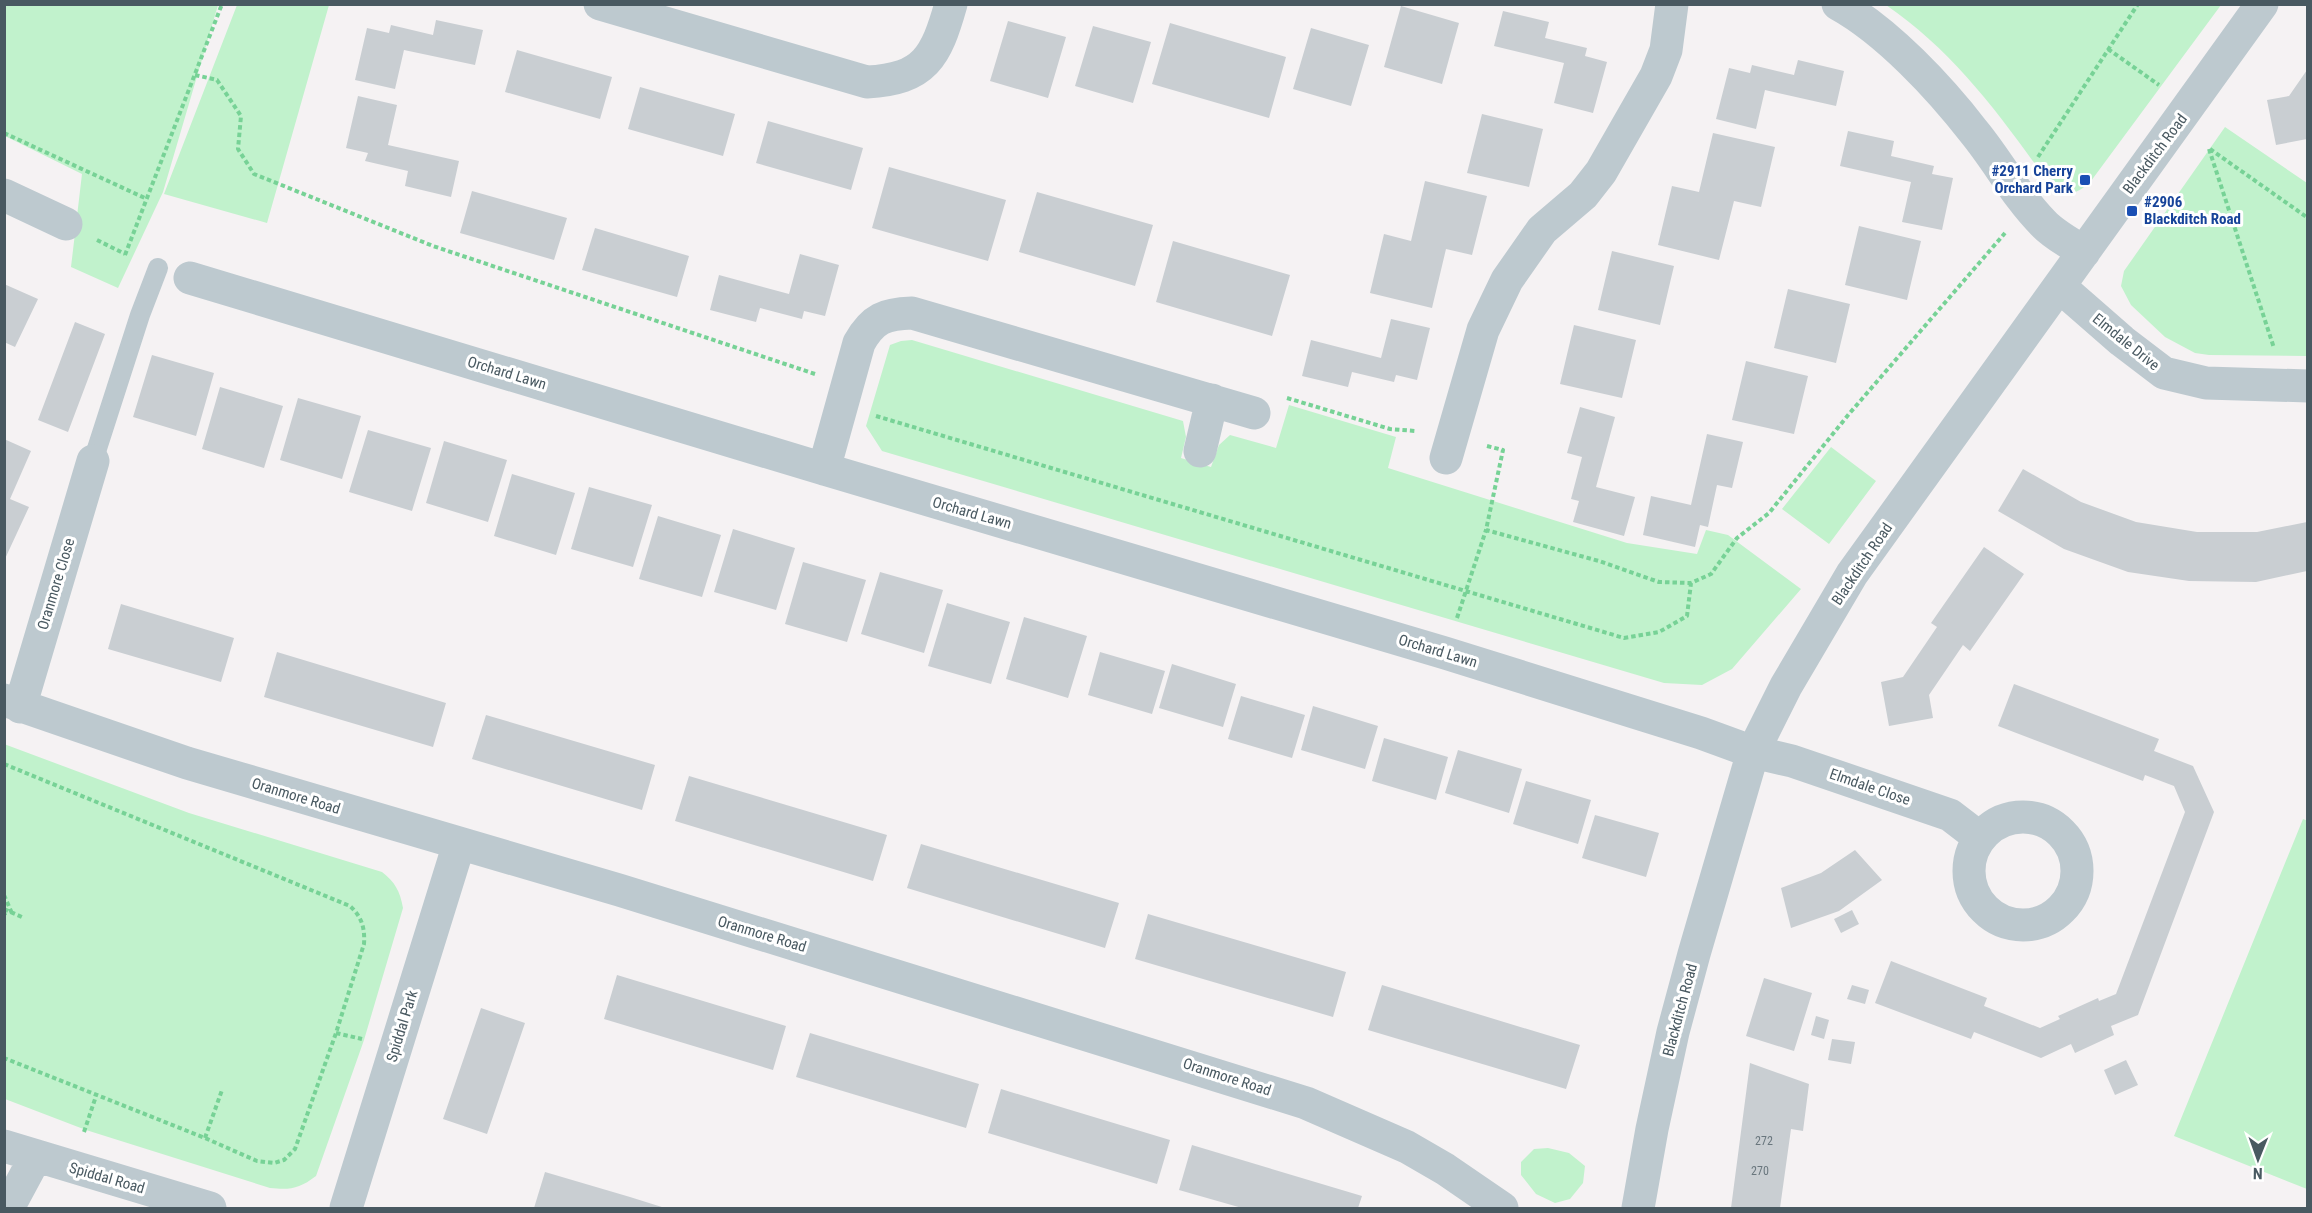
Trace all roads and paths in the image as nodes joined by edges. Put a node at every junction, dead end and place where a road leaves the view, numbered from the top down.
1 (222, 4) edge
2 (600, 4) edge
3 (951, 4) edge
4 (1672, 4) edge
5 (1838, 4) edge
6 (2138, 4) edge
7 (2262, 4) edge
8 (2108, 49) junction
9 (195, 75) junction
10 (2190, 107) junction
11 (4, 133) edge
12 (2016, 190) junction
13 (4, 195) edge
14 (147, 199) junction
15 (2307, 218) edge
16 (66, 224) joint
17 (2084, 252) junction
18 (125, 255) junction
19 (158, 268) joint
20 (190, 278) dead end
21 (2059, 286) junction
22 (2297, 386) edge
23 (1282, 397) dead end
24 (1212, 400) junction
25 (842, 406) junction
26 (1254, 413) dead end
27 (1449, 447) junction
28 (1200, 451) dead end
29 (93, 461) joint
30 (824, 469) junction
31 (1486, 530) junction
32 (1691, 583) junction
33 (1465, 592) junction
34 (1445, 653) junction
35 (12, 704) edge
36 (1753, 752) junction
37 (4, 764) edge
38 (1980, 838) dead end
39 (459, 844) junction
40 (4, 895) edge
41 (4, 909) edge
42 (10, 911) junction
43 (4, 914) edge
44 (24, 918) dead end
45 (4, 1058) edge
46 (222, 1090) dead end
47 (205, 1138) junction
48 (4, 1146) edge
49 (36, 1156) junction
50 (8, 1209) edge
51 (210, 1209) edge
52 (346, 1209) edge
53 (1502, 1209) edge
54 (1638, 1209) edge

1 - 9 path
2 - 3 street
4 - 27 street
5 - 12 street
6 - 8 path
7 - 10 street, Blackditch Road
8 - 10 path
8 - 12 path
9 - 14 path
9 - 25 path
10 - 17 street, Blackditch Road
11 - 14 path
12 - 17 street
12 - 32 path
13 - 16 street
14 - 18 path
15 - 22 path
16 - 18 path
17 - 21 street, Blackditch Road
18 - 19 path
19 - 29 lane
20 - 30 street, Orchard Lawn
21 - 22 street, Elmdale Drive
21 - 36 street, Blackditch Road
23 - 27 path
24 - 25 street
24 - 26 street
24 - 28 street
25 - 30 street
25 - 33 path
27 - 31 path
29 - 35 street, Oranmore Close
30 - 34 street, Orchard Lawn
31 - 32 path
31 - 33 path
32 - 33 path
33 - 34 path
34 - 36 street, Orchard Lawn
35 - 39 street, Oranmore Road
36 - 38 street, Elmdale Close
36 - 54 street, Blackditch Road
37 - 47 path
39 - 52 street, Spiddal Park
39 - 53 street, Oranmore Road
40 - 42 path
41 - 42 path
42 - 43 path
42 - 44 path
45 - 47 path
46 - 47 path
48 - 49 street, Spiddal Road
49 - 50 street
49 - 51 street, Spiddal Road

